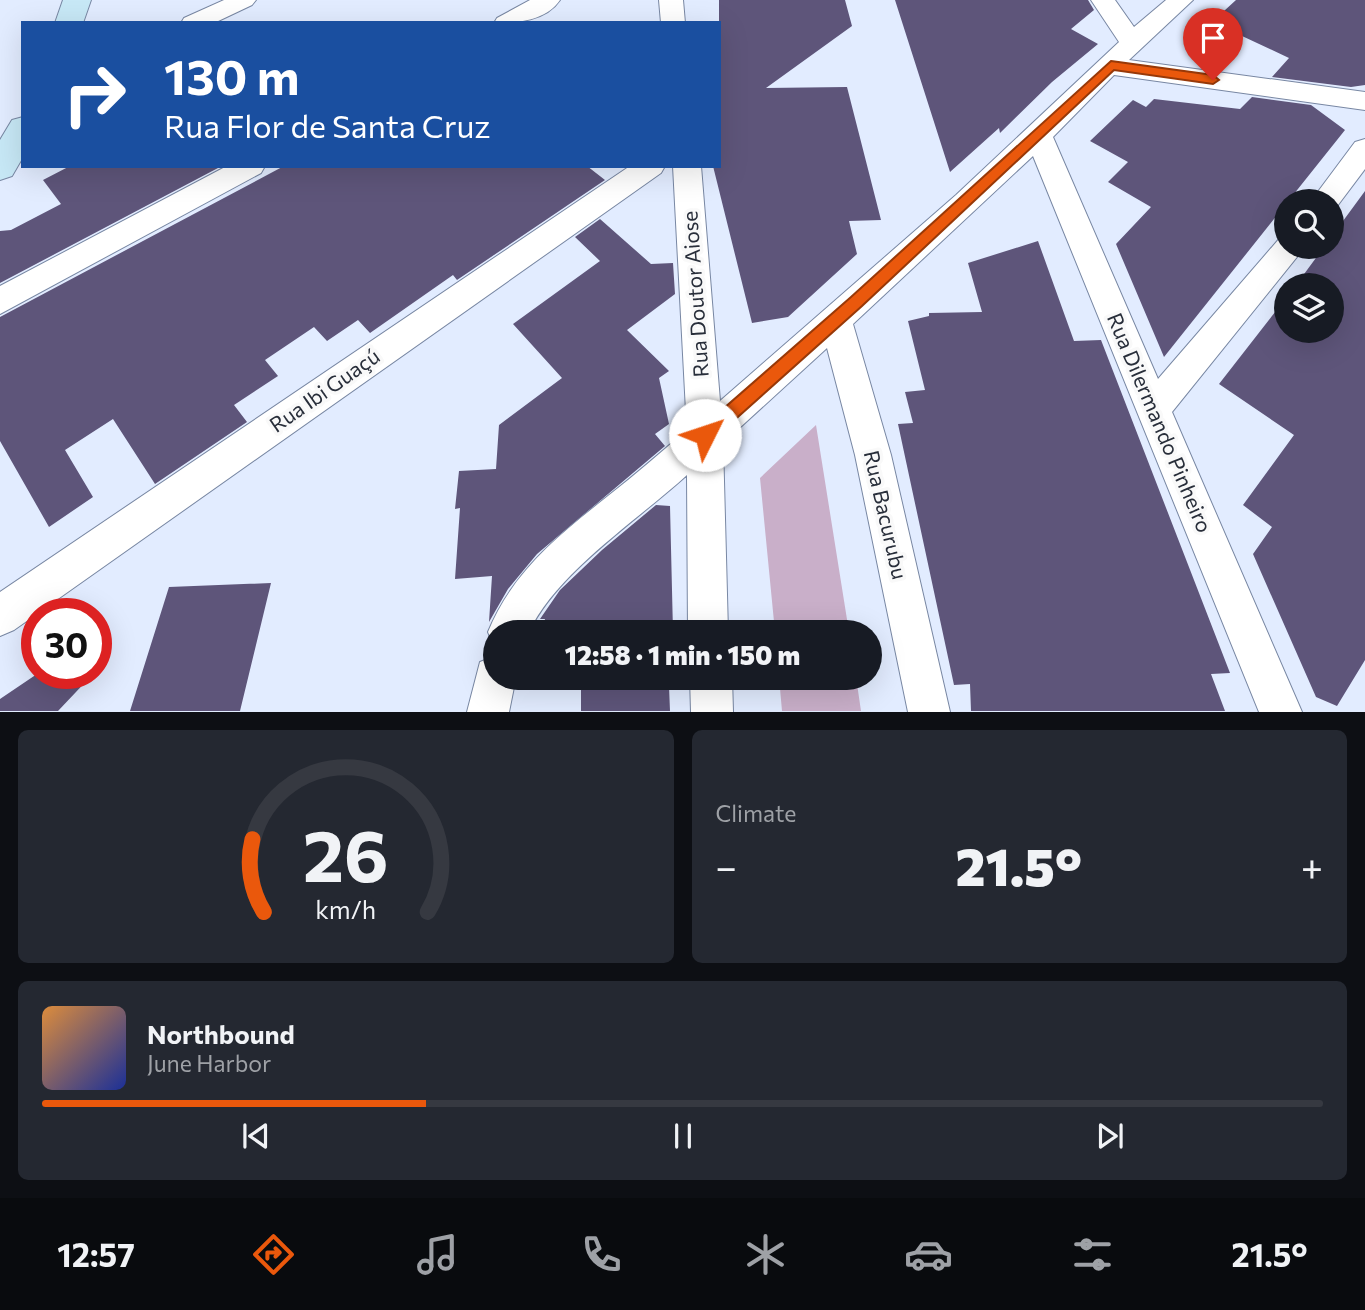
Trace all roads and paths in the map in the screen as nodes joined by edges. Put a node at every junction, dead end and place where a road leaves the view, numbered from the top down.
1 (77, 0) edge
2 (244, 0) edge
3 (548, 0) edge
4 (671, 0) edge
5 (1102, 0) edge
6 (1181, 0) edge
7 (70, 21) edge
8 (197, 21) edge
9 (510, 21) edge
10 (673, 21) edge
11 (1131, 41) junction
12 (1111, 65) junction
13 (1365, 101) edge
14 (21, 131) edge
15 (1038, 135) junction
16 (1365, 149) edge
17 (0, 168) edge
18 (247, 168) edge
19 (647, 168) edge
20 (687, 168) edge
21 (1334, 189) edge
22 (1280, 259) edge
23 (0, 301) edge
24 (836, 320) junction
25 (1154, 409) junction
26 (705, 435) junction
27 (0, 616) edge
28 (514, 620) edge
29 (709, 620) edge
30 (492, 690) edge
31 (711, 690) edge
32 (488, 712) edge
33 (712, 712) edge
34 (929, 712) edge
35 (1281, 712) edge

1 - 7 main road
2 - 8 street
3 - 9 street
4 - 10 street
5 - 11 street
6 - 11 street
11 - 12 street
12 - 13 street
12 - 15 street
14 - 17 main road
15 - 24 street
15 - 25 street, Rua Dilermando Pinheiro
16 - 21 street
18 - 23 street
19 - 27 street, Rua Ibi Guaçú
20 - 26 street, Rua Doutor Aiose
22 - 25 street
24 - 26 street
24 - 34 street, Rua Bacurubu
25 - 35 street, Rua Dilermando Pinheiro
26 - 28 street
26 - 29 street, Rua Doutor Aiose
30 - 32 street
31 - 33 street

